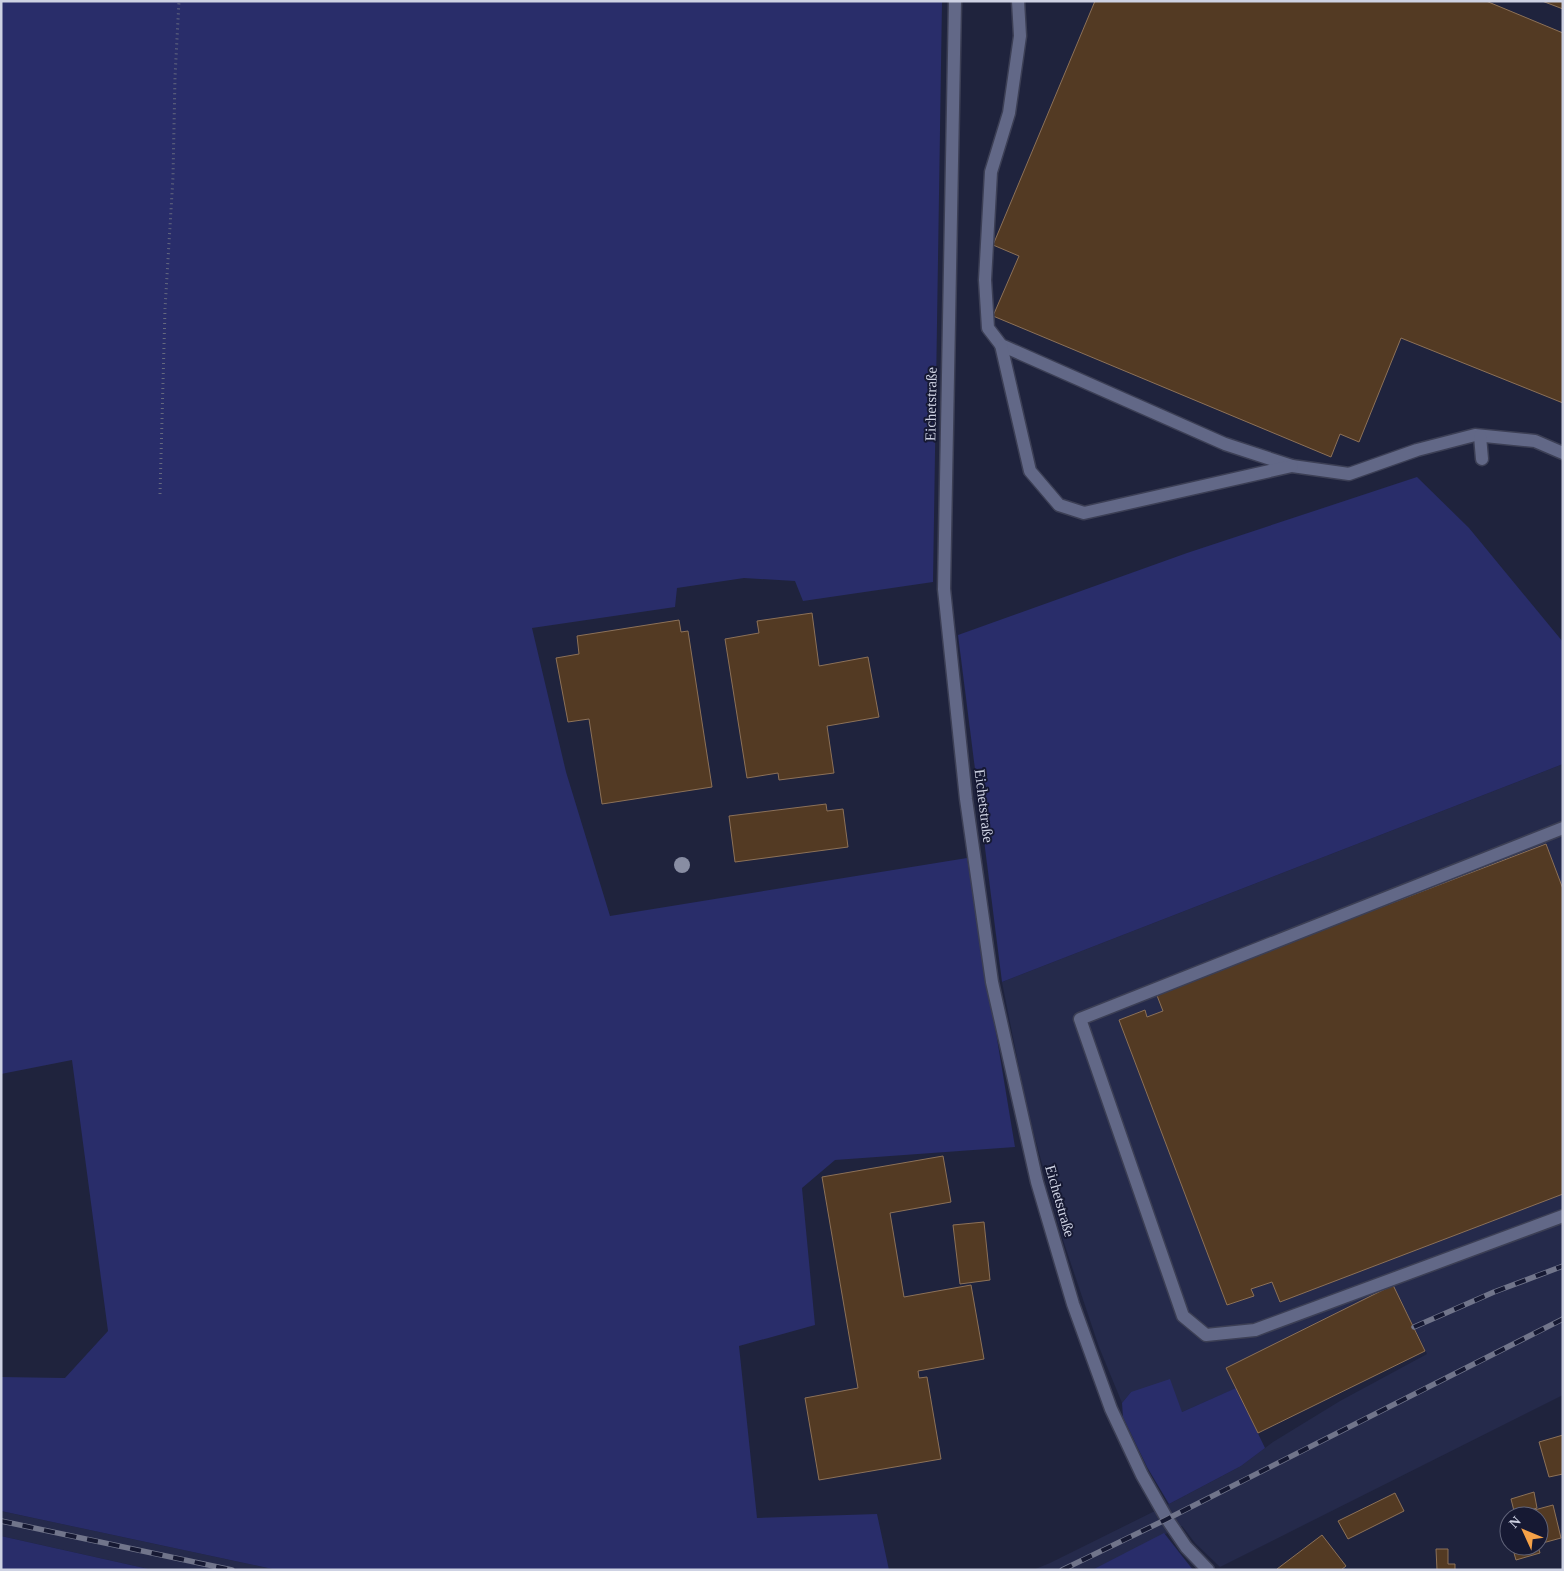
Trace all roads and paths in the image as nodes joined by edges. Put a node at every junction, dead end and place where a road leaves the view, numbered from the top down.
1 (179, 1) edge
2 (955, 1) edge
3 (1018, 1) edge
4 (1001, 345) junction
5 (1480, 436) junction
6 (1563, 453) edge
7 (1482, 459) dead end
8 (1292, 466) junction
9 (160, 494) dead end
10 (1563, 828) edge
11 (1563, 1216) edge
12 (1208, 1570) edge

1 - 9 path
2 - 12 street, Eichetstraße
3 - 4 street
4 - 8 street
4 - 8 street
5 - 6 street
5 - 7 street
5 - 8 street
10 - 11 street

